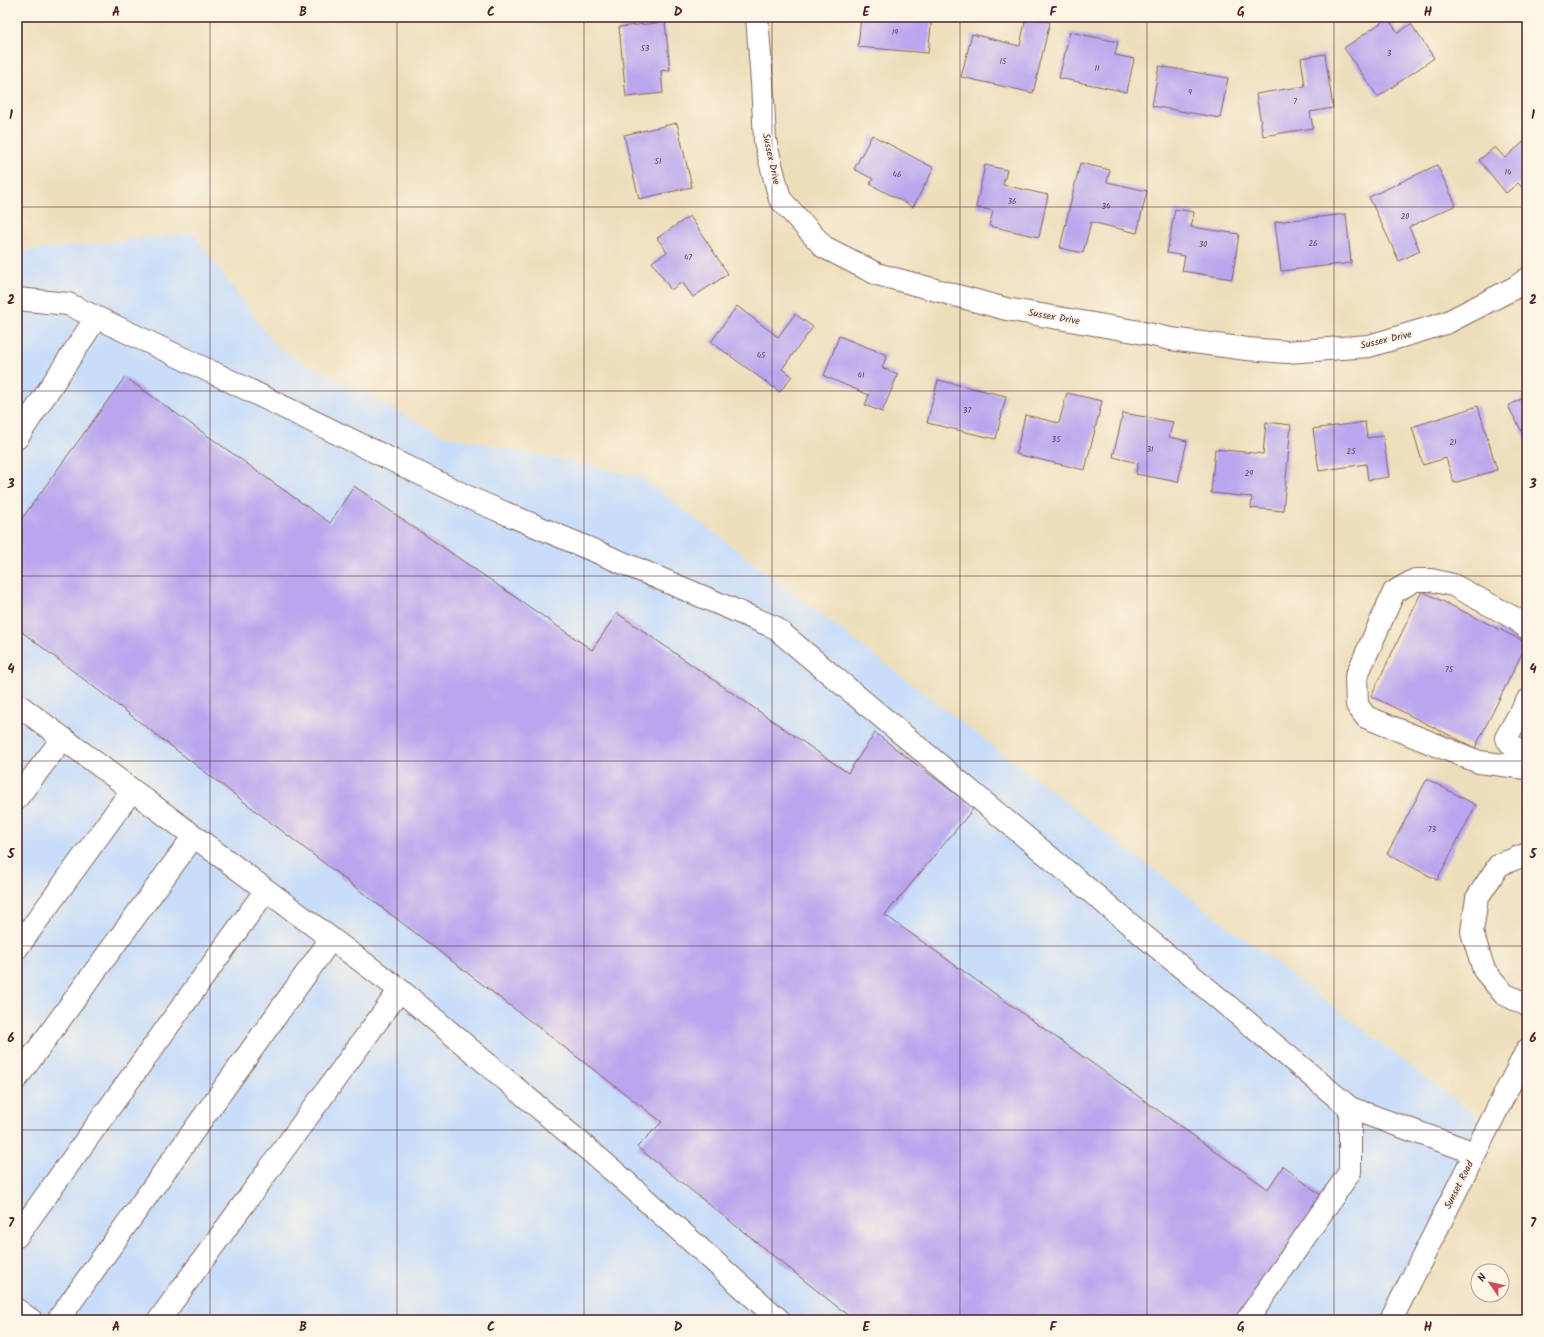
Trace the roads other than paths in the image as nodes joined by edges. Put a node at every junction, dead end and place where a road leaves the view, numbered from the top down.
1 (757, 17) edge
2 (1527, 279) edge
3 (17, 299) edge
4 (96, 318) junction
5 (17, 438) edge
6 (1527, 628) edge
7 (1527, 701) edge
8 (17, 704) edge
9 (63, 738) junction
10 (1527, 762) edge
11 (1527, 768) edge
12 (132, 790) junction
13 (17, 798) edge
14 (194, 836) junction
15 (1527, 854) edge
16 (266, 890) junction
17 (331, 939) junction
18 (17, 948) edge
19 (400, 990) junction
20 (1527, 1006) edge
21 (1527, 1050) edge
22 (17, 1078) edge
23 (1350, 1108) junction
24 (1475, 1153) junction
25 (17, 1236) edge
26 (17, 1310) edge
27 (31, 1320) edge
28 (58, 1320) edge
29 (159, 1320) edge
30 (779, 1320) edge
31 (1246, 1320) edge
32 (1391, 1320) edge

1 - 2 street, Sussex Drive
3 - 4 street
4 - 5 street
4 - 23 street
6 - 11 street
7 - 10 street
8 - 9 street
9 - 12 street
9 - 13 street
12 - 14 street
12 - 18 street
14 - 16 street
14 - 22 street
15 - 20 street
16 - 17 street
16 - 25 street
17 - 19 street
17 - 28 street
19 - 29 street
19 - 30 street
21 - 24 street, Sunset Road
23 - 24 street
23 - 31 street
24 - 32 street, Sunset Road
26 - 27 street

